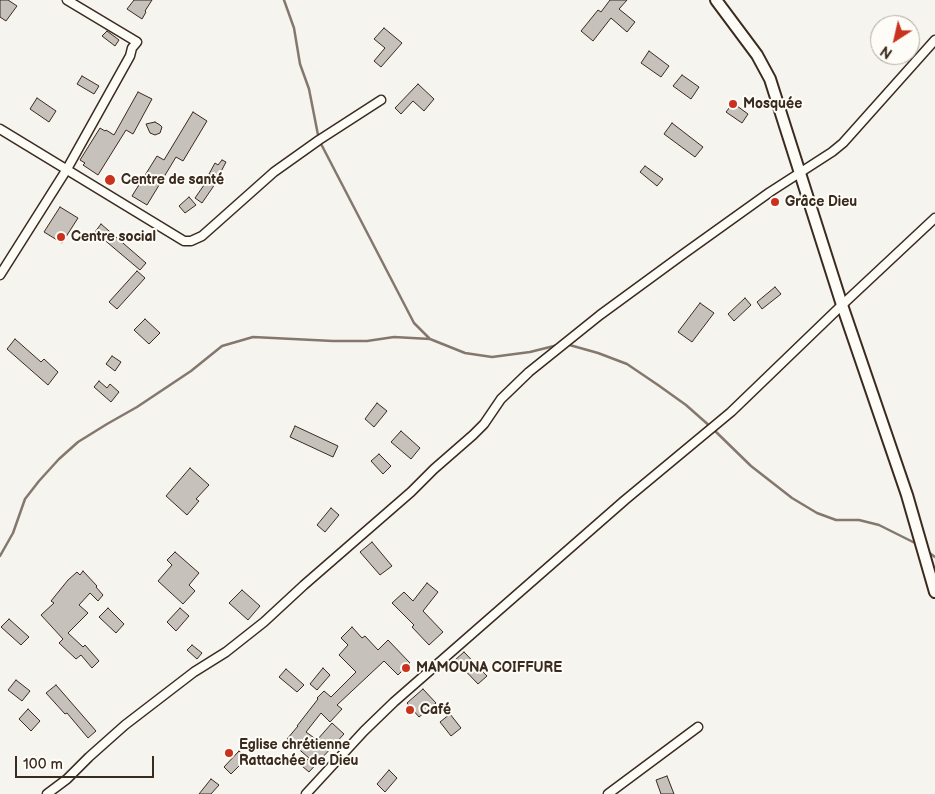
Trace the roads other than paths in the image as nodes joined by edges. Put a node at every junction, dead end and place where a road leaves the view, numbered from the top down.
1 (67, 0) edge
2 (716, 0) edge
3 (935, 40) edge
4 (381, 100) dead end
5 (0, 129) edge
6 (67, 169) junction
7 (800, 172) junction
8 (935, 218) edge
9 (0, 275) edge
10 (842, 305) junction
11 (935, 592) edge
12 (698, 726) dead end
13 (67, 780) junction
14 (47, 794) edge
15 (58, 794) edge
16 (306, 794) edge
17 (608, 794) edge

1 - 6 street
2 - 7 street
3 - 7 street
4 - 6 street
5 - 6 street
6 - 9 street
7 - 10 street
7 - 13 street
8 - 10 street
10 - 11 street
10 - 16 street
12 - 17 street
13 - 14 street
13 - 15 street

